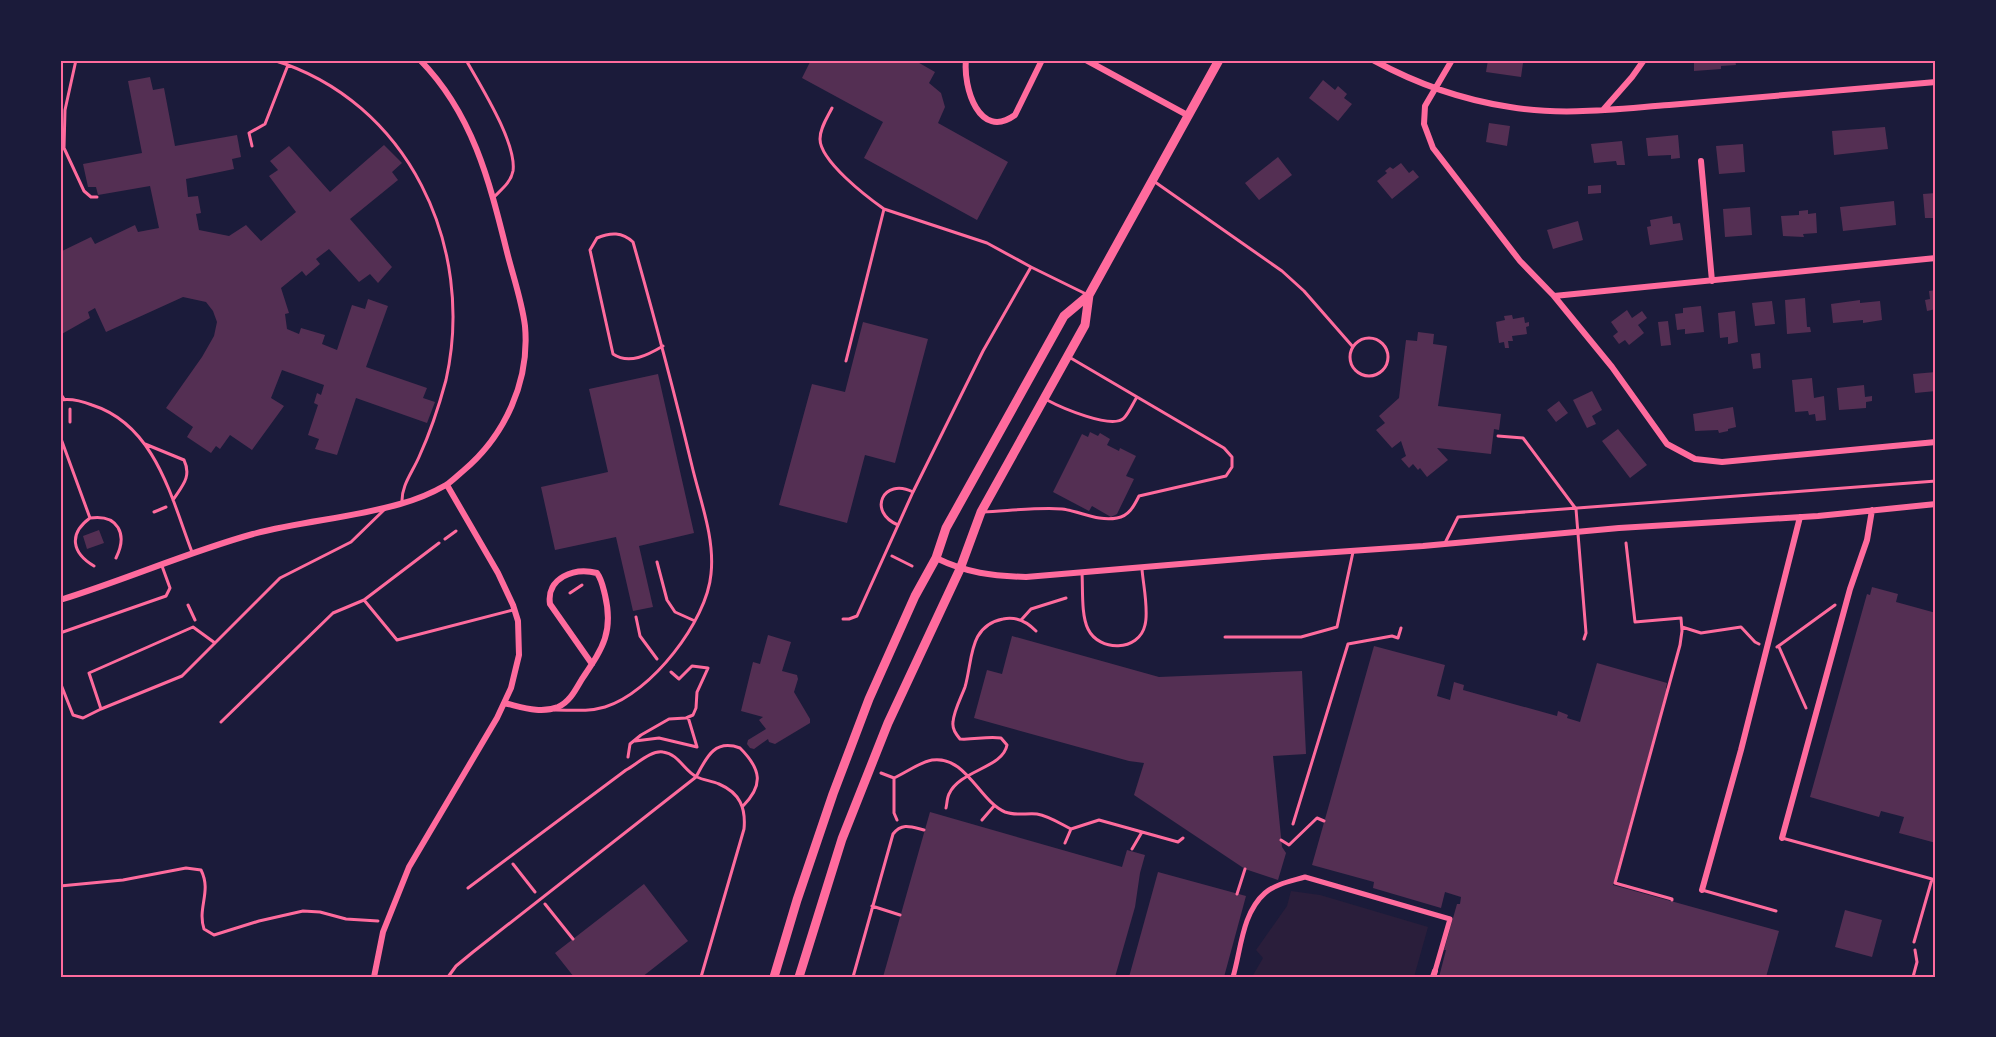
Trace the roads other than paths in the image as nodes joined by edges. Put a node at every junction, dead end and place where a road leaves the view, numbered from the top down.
1 (76, 60) edge
2 (273, 60) edge
3 (420, 60) edge
4 (466, 60) edge
5 (966, 60) edge
6 (1042, 60) edge
7 (1086, 60) edge
8 (1219, 60) edge
9 (1373, 60) edge
10 (1452, 60) edge
11 (1644, 60) edge
12 (288, 65) junction
13 (1936, 82) edge
14 (1435, 88) junction
15 (832, 108) dead end
16 (1604, 110) junction
17 (1189, 116) junction
18 (252, 146) dead end
19 (1701, 161) dead end
20 (1153, 181) junction
21 (97, 197) dead end
22 (493, 198) junction
23 (884, 209) junction
24 (1936, 258) edge
25 (1031, 267) junction
26 (1712, 281) junction
27 (1089, 295) junction
28 (1554, 296) junction
29 (663, 346) junction
30 (1353, 347) junction
31 (1067, 356) junction
32 (846, 361) dead end
33 (60, 393) edge
34 (1137, 397) junction
35 (1043, 399) junction
36 (62, 400) edge
37 (1498, 436) dead end
38 (1936, 442) edge
39 (144, 444) junction
40 (1936, 481) edge
41 (447, 485) junction
42 (913, 492) junction
43 (173, 500) junction
44 (402, 504) junction
45 (1936, 504) edge
46 (387, 508) junction
47 (1576, 508) junction
48 (1872, 510) junction
49 (981, 512) junction
50 (1800, 517) junction
51 (898, 525) junction
52 (1579, 532) junction
53 (439, 543) dead end
54 (1444, 544) junction
55 (1353, 552) junction
56 (193, 554) junction
57 (936, 558) junction
58 (657, 562) dead end
59 (162, 565) junction
60 (960, 569) junction
61 (1142, 569) junction
62 (1082, 573) junction
63 (60, 600) edge
64 (364, 600) junction
65 (515, 610) junction
66 (843, 619) dead end
67 (695, 621) junction
68 (60, 633) edge
69 (1225, 637) dead end
70 (1584, 639) dead end
71 (215, 643) junction
72 (592, 664) junction
73 (60, 682) edge
74 (504, 703) junction
75 (101, 709) junction
76 (544, 710) junction
77 (221, 722) dead end
78 (696, 777) junction
79 (743, 806) junction
80 (924, 831) dead end
81 (1782, 838) joint
82 (468, 888) dead end
83 (1702, 890) joint
84 (872, 906) junction
85 (1776, 911) dead end
86 (900, 915) dead end
87 (1914, 942) road end
88 (1434, 974) edge
89 (374, 977) edge
90 (448, 977) edge
91 (701, 977) edge
92 (774, 977) edge
93 (799, 977) edge
94 (853, 977) edge
95 (1233, 977) edge

1 - 21 lane
2 - 12 lane
3 - 22 street
4 - 22 lane
5 - 6 street
7 - 17 street
8 - 17 main road
9 - 14 street
10 - 14 street
11 - 16 street
12 - 18 lane
12 - 44 lane
13 - 16 street
14 - 16 street
14 - 28 street
15 - 23 lane
17 - 20 main road
19 - 26 street
20 - 27 main road
20 - 30 lane
22 - 41 street
23 - 25 lane
23 - 32 lane
24 - 26 street
25 - 27 lane
25 - 42 lane
26 - 28 street
27 - 31 main road
27 - 57 main road
28 - 38 street
29 - 29 lane
29 - 67 lane
30 - 30 lane
31 - 34 lane
31 - 35 main road
33 - 36 lane
34 - 35 lane
34 - 49 lane
35 - 49 main road
36 - 39 lane
37 - 47 lane
39 - 43 lane
39 - 43 lane
40 - 47 lane
41 - 44 street
41 - 65 street
42 - 51 lane
42 - 51 lane
43 - 56 lane
44 - 46 street
45 - 48 street
46 - 56 street
46 - 71 lane
47 - 52 lane
47 - 54 lane
48 - 50 street
48 - 81 street
49 - 60 main road
50 - 52 street
50 - 83 street
51 - 66 lane
52 - 54 street
52 - 70 lane
53 - 64 lane
54 - 55 street
55 - 61 street
55 - 69 lane
56 - 59 street
57 - 60 street
57 - 92 main road
58 - 67 lane
59 - 63 street
59 - 68 lane
60 - 62 street
60 - 93 main road
61 - 62 street
61 - 62 lane
64 - 65 lane
64 - 77 lane
65 - 74 street
67 - 76 lane
71 - 75 lane
71 - 75 lane
72 - 72 street
72 - 76 street
73 - 75 lane
74 - 76 street
74 - 89 street
78 - 79 lane
78 - 79 lane
78 - 82 lane
78 - 90 lane
79 - 91 lane
80 - 84 lane
81 - 87 lane
83 - 85 lane
84 - 86 lane
84 - 94 lane
88 - 95 street

